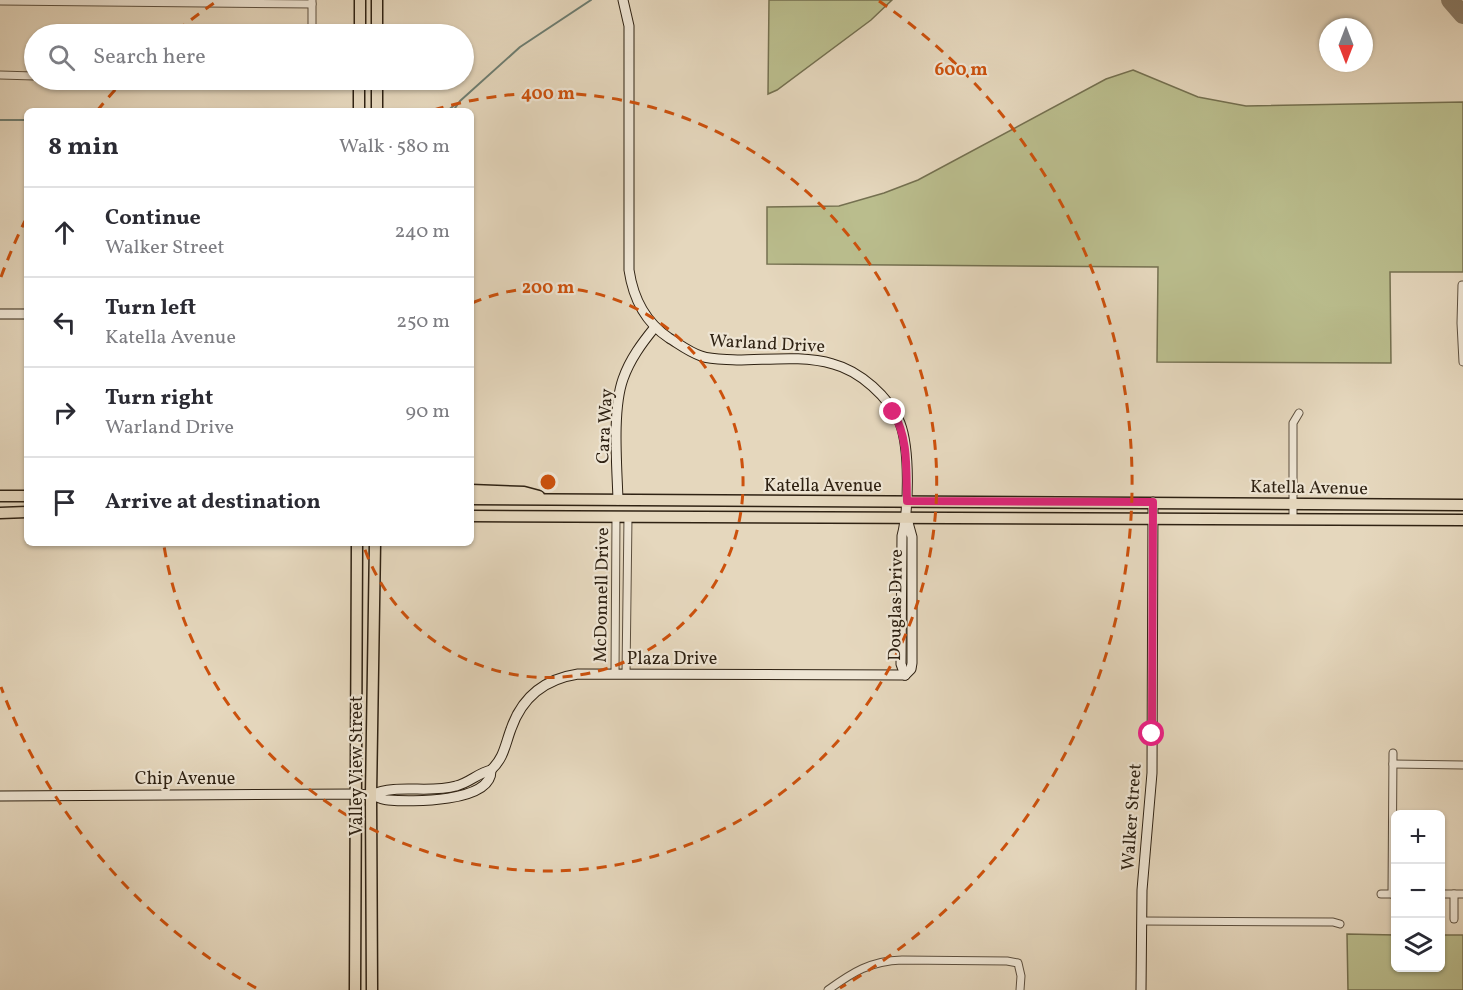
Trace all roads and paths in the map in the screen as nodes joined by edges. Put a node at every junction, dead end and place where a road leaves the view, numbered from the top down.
1 (360, 0) edge
2 (377, 0) edge
3 (623, 0) edge
4 (0, 1) edge
5 (93, 1) edge
6 (167, 1) edge
7 (242, 2) edge
8 (312, 2) edge
9 (312, 24) edge
10 (360, 24) edge
11 (377, 24) edge
12 (0, 75) edge
13 (24, 76) edge
14 (359, 90) edge
15 (377, 90) edge
16 (359, 108) edge
17 (377, 108) edge
18 (1462, 285) edge
19 (0, 314) edge
20 (24, 314) edge
21 (655, 327) junction
22 (1463, 362) edge
23 (1299, 413) dead end
24 (474, 490) edge
25 (0, 496) edge
26 (24, 496) edge
27 (474, 499) edge
28 (550, 499) junction
29 (618, 500) junction
30 (635, 500) junction
31 (907, 501) junction
32 (1153, 502) junction
33 (1293, 503) junction
34 (1463, 505) edge
35 (24, 512) edge
36 (0, 513) edge
37 (474, 516) edge
38 (594, 516) junction
39 (622, 516) junction
40 (907, 518) junction
41 (1153, 518) junction
42 (1293, 519) junction
43 (1463, 520) edge
44 (357, 546) edge
45 (375, 546) edge
46 (615, 674) junction
47 (626, 674) junction
48 (905, 675) joint
49 (1393, 753) dead end
50 (1393, 764) junction
51 (1463, 765) edge
52 (356, 794) junction
53 (371, 795) junction
54 (0, 796) edge
55 (1394, 864) edge
56 (1381, 894) dead end
57 (1391, 894) edge
58 (1445, 894) edge
59 (1454, 894) junction
60 (1463, 894) edge
61 (1454, 919) dead end
62 (1142, 921) junction
63 (1340, 924) dead end
64 (355, 990) edge
65 (372, 990) edge
66 (828, 990) edge
67 (1020, 990) edge
68 (1141, 990) edge

1 - 10 main road
2 - 11 main road
3 - 21 street, Warland Drive
4 - 5 street
5 - 6 street
6 - 7 street
7 - 8 street
8 - 9 street
12 - 13 street
14 - 16 main road
15 - 17 main road
18 - 22 street
19 - 20 street
21 - 29 street, Cara Way
21 - 31 street, Warland Drive
23 - 33 street
24 - 28 main road
25 - 26 main road
27 - 28 main road, Katella Avenue
28 - 29 main road, Katella Avenue
29 - 30 main road, Katella Avenue
29 - 38 main road
30 - 31 main road, Katella Avenue
30 - 39 main road
31 - 32 main road, Katella Avenue
31 - 40 street, Douglas Drive
32 - 33 main road, Katella Avenue
32 - 41 street, Walker Street
33 - 34 main road, Katella Avenue
33 - 42 street
35 - 36 main road
37 - 38 main road, Katella Avenue
38 - 39 main road, Katella Avenue
39 - 40 main road, Katella Avenue
39 - 46 street, McDonnell Drive
39 - 47 street, McDonnell Drive
40 - 41 main road, Katella Avenue
40 - 48 street, Douglas Drive
41 - 42 main road, Katella Avenue
41 - 62 street, Walker Street
42 - 43 main road, Katella Avenue
44 - 52 main road, Valley View Street
45 - 53 main road, Valley View Street
46 - 47 street, Plaza Drive
46 - 53 street, Plaza Drive
47 - 48 street, Plaza Drive
49 - 50 street
50 - 51 street
50 - 55 street
52 - 53 street, Chip Avenue
52 - 54 street, Chip Avenue
52 - 64 main road, Valley View Street
53 - 65 main road, Valley View Street
56 - 57 street
58 - 59 street
59 - 60 street
59 - 61 street
62 - 63 street
62 - 68 street, Walker Street
66 - 67 street

